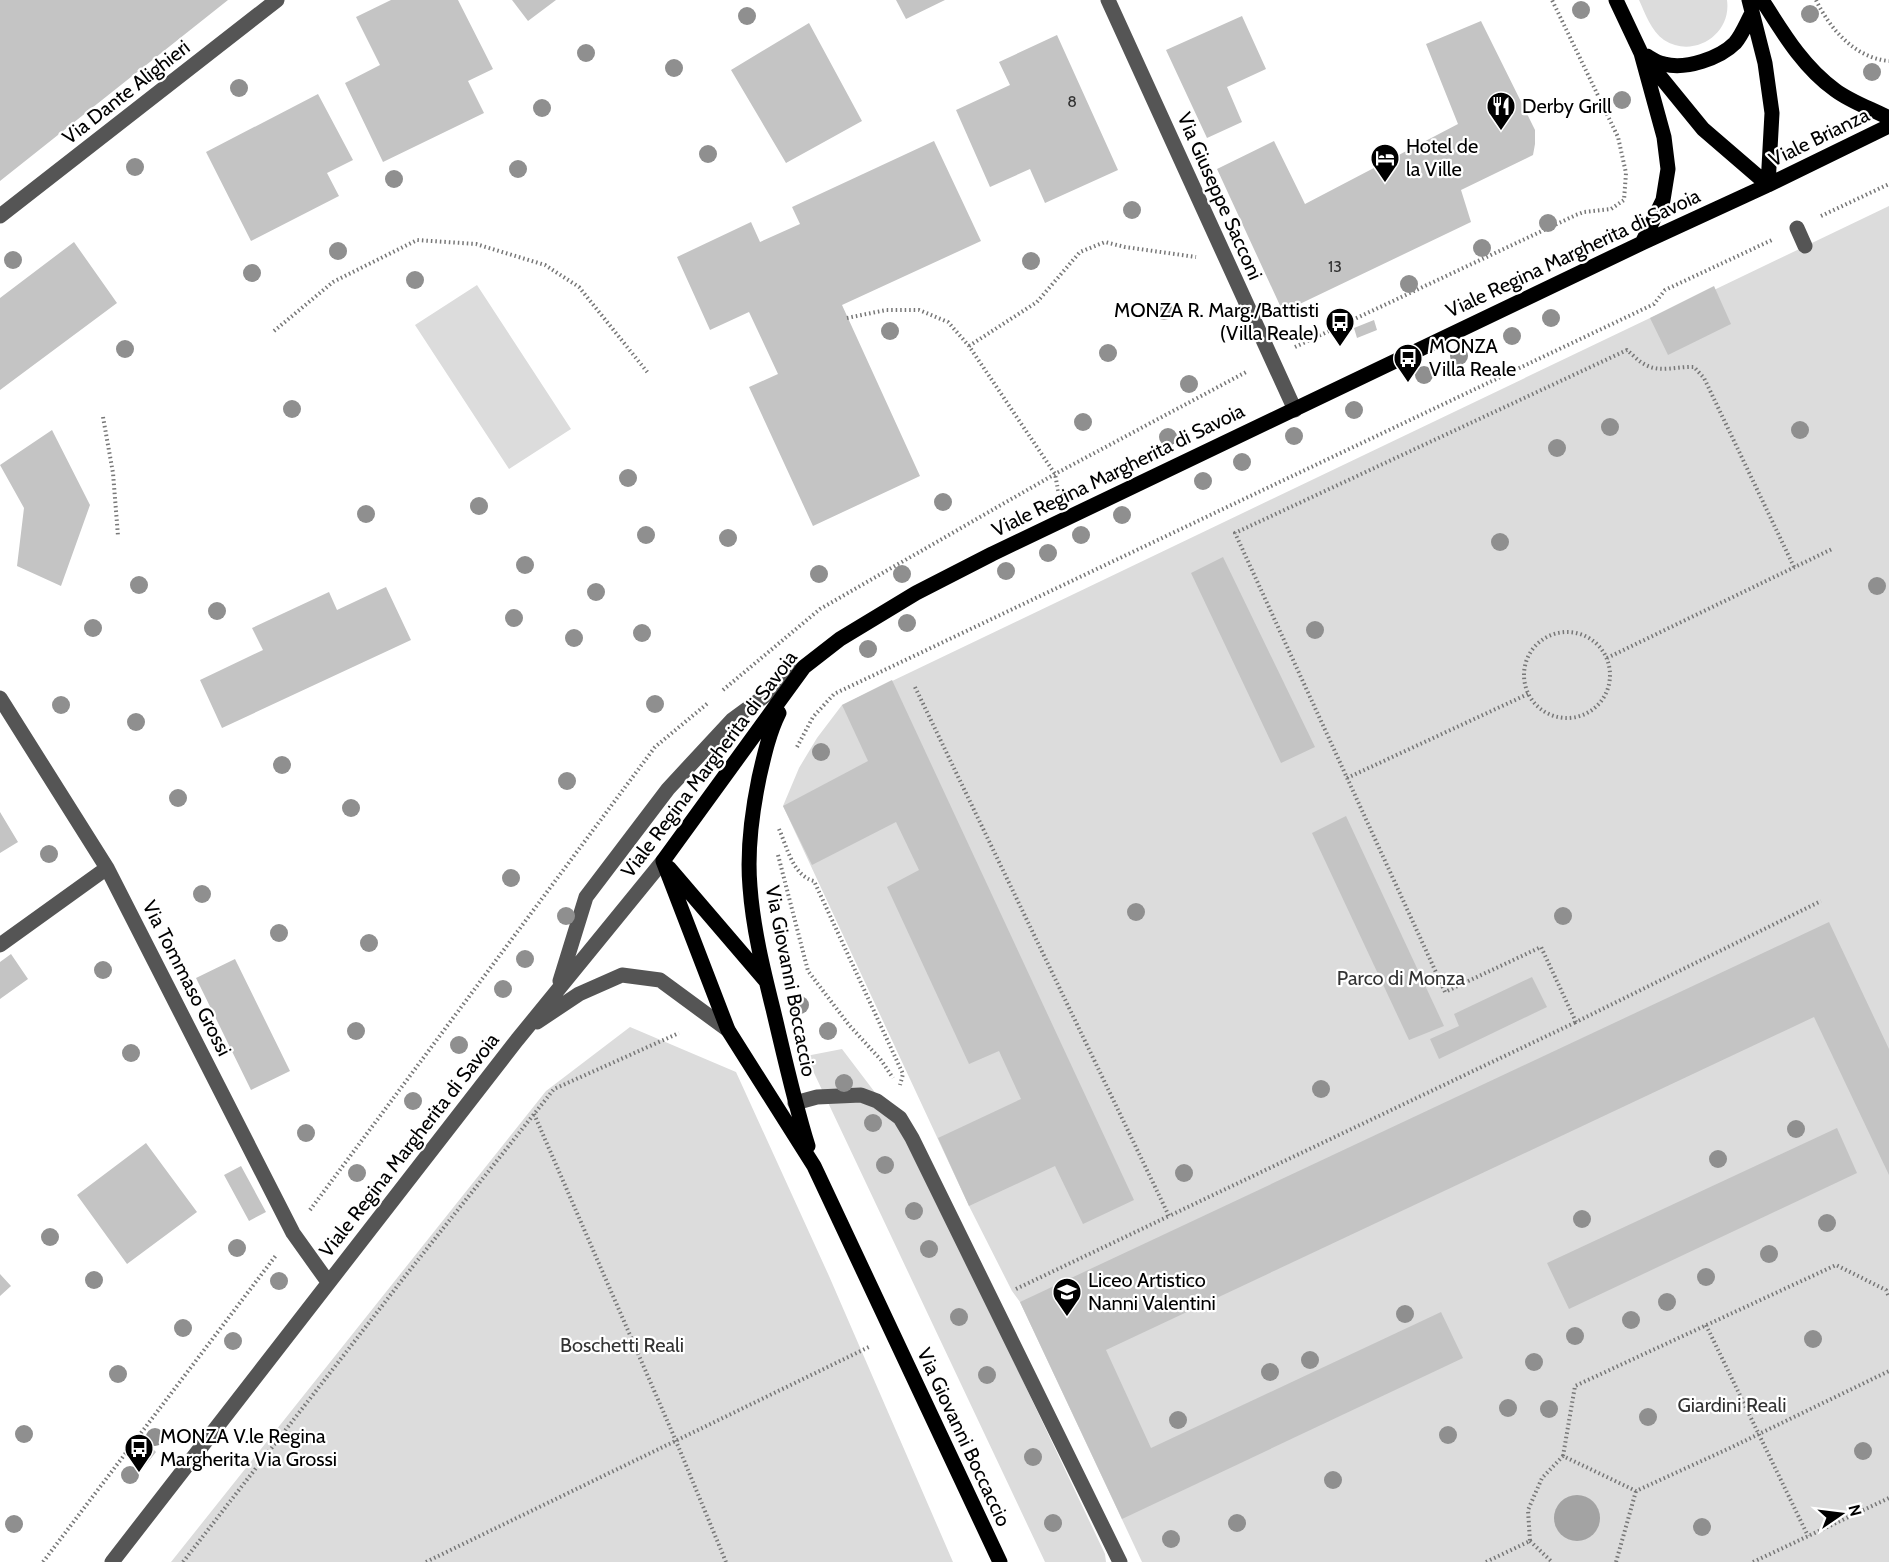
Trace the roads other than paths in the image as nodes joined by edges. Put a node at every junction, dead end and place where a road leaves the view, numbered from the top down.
1 (277, 0) edge
2 (1108, 0) edge
3 (1616, 0) edge
4 (1762, 0) edge
5 (1750, 7) edge
6 (1641, 53) junction
7 (1889, 118) edge
8 (1889, 126) edge
9 (1768, 185) junction
10 (0, 216) edge
11 (1797, 228) road end
12 (1642, 243) junction
13 (1805, 246) dead end
14 (1294, 410) junction
15 (804, 667) junction
16 (0, 698) edge
17 (663, 861) junction
18 (107, 868) junction
19 (0, 945) edge
20 (766, 982) junction
21 (559, 987) junction
22 (728, 1030) junction
23 (524, 1031) junction
24 (795, 1103) junction
25 (814, 1166) junction
26 (328, 1282) junction
27 (112, 1562) edge
28 (1000, 1562) edge
29 (1119, 1562) edge

1 - 10 street, Via Dante Alighieri
2 - 14 street, Via Giuseppe Sacconi
3 - 6 main road
4 - 7 main road
5 - 6 main road
5 - 9 main road
6 - 9 main road
6 - 12 main road
8 - 9 main road, Viale Brianza
9 - 12 main road, Viale Regina Margherita di Savoia
11 - 13 street
12 - 14 main road, Viale Regina Margherita di Savoia
14 - 15 main road, Viale Regina Margherita di Savoia
15 - 17 main road, Viale Regina Margherita di Savoia
15 - 20 main road, Via Giovanni Boccaccio
15 - 21 street
16 - 18 street, Via Tommaso Grossi
17 - 20 main road
17 - 21 street, Viale Regina Margherita di Savoia
17 - 22 main road, Via Giovanni Boccaccio
18 - 19 street
18 - 26 street, Via Tommaso Grossi
20 - 24 main road, Via Giovanni Boccaccio
21 - 23 street, Viale Regina Margherita di Savoia
22 - 23 street, Via Giovanni Boccaccio
22 - 25 main road, Via Giovanni Boccaccio
23 - 26 street, Viale Regina Margherita di Savoia
24 - 25 main road, Via Giovanni Boccaccio
24 - 29 street
25 - 28 main road, Via Giovanni Boccaccio
26 - 27 street, Viale Regina Margherita di Savoia

